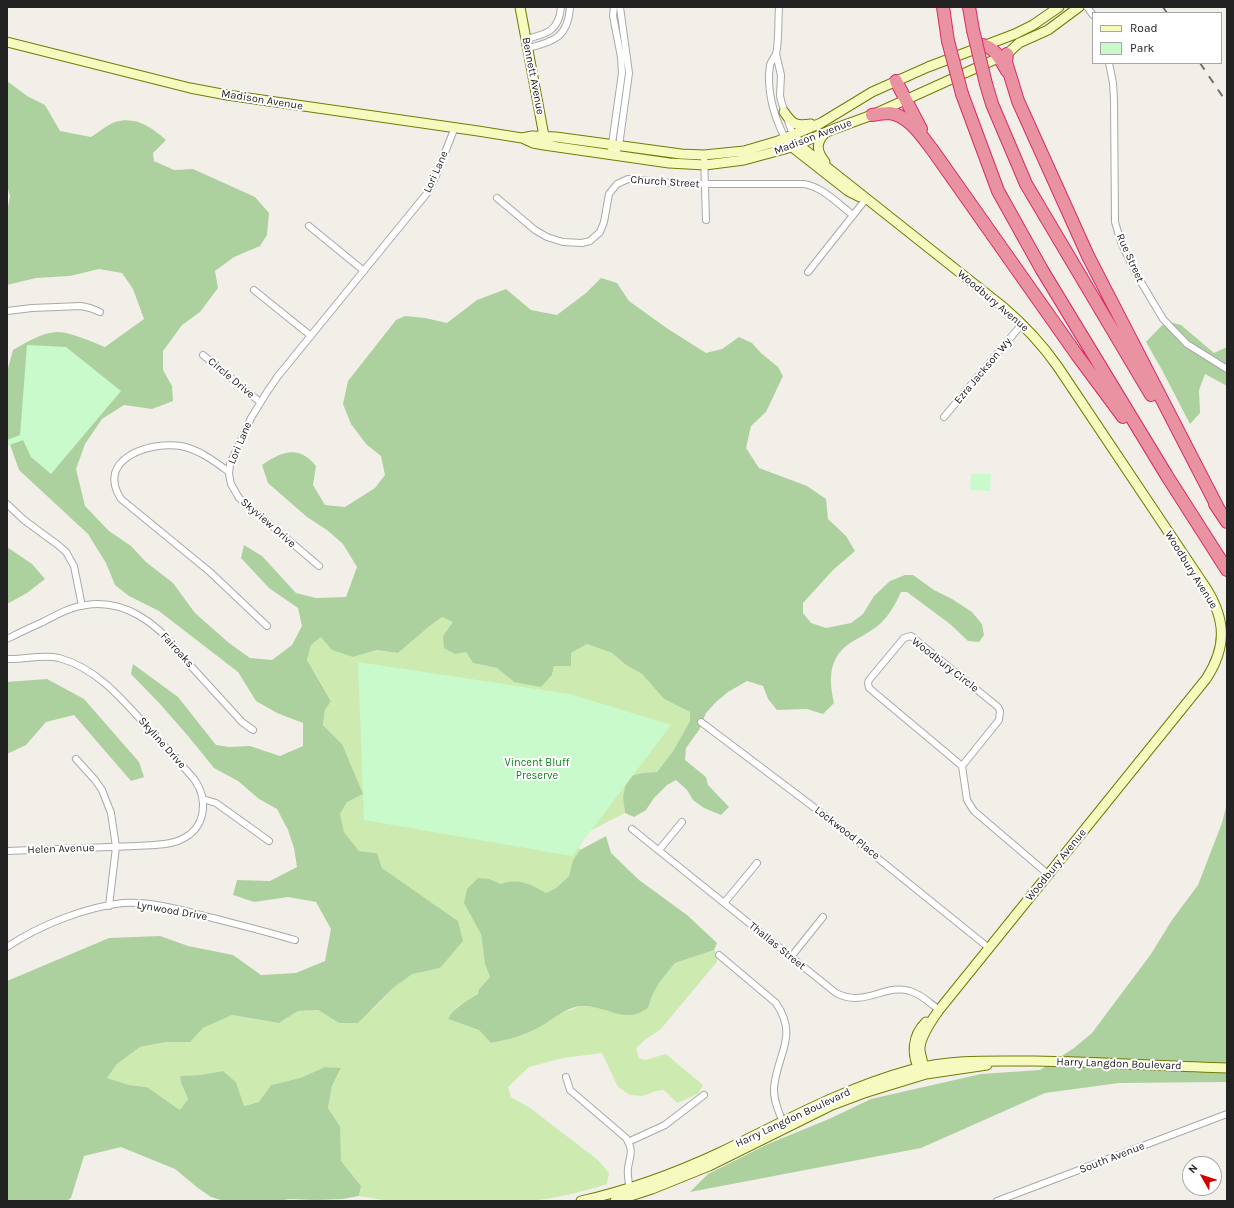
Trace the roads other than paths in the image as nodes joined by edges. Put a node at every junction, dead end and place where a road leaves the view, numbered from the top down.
1 (520, 7) edge
2 (561, 7) edge
3 (570, 7) edge
4 (614, 7) edge
5 (620, 7) edge
6 (779, 7) edge
7 (943, 7) edge
8 (968, 7) edge
9 (1059, 7) edge
10 (1079, 7) edge
11 (7, 42) edge
12 (527, 43) junction
13 (983, 45) junction
14 (776, 54) junction
15 (1003, 56) junction
16 (1109, 64) edge
17 (896, 81) junction
18 (906, 99) junction
19 (784, 112) junction
20 (872, 115) junction
21 (820, 123) junction
22 (455, 127) junction
23 (825, 133) junction
24 (789, 136) junction
25 (544, 141) junction
26 (615, 146) junction
27 (796, 146) junction
28 (934, 152) junction
29 (614, 156) junction
30 (705, 160) junction
31 (833, 170) junction
32 (705, 185) junction
33 (497, 198) dead end
34 (866, 199) junction
35 (852, 216) junction
36 (706, 220) dead end
37 (308, 226) dead end
38 (364, 271) junction
39 (808, 272) dead end
40 (254, 290) dead end
41 (7, 311) edge
42 (100, 312) dead end
43 (1022, 324) junction
44 (310, 336) junction
45 (203, 354) dead end
46 (1227, 369) edge
47 (260, 402) junction
48 (944, 417) dead end
49 (229, 472) junction
50 (1167, 476) junction
51 (7, 504) edge
52 (1219, 510) junction
53 (1227, 522) edge
54 (319, 566) dead end
55 (1227, 570) edge
56 (82, 606) junction
57 (267, 626) dead end
58 (7, 639) edge
59 (7, 659) edge
60 (701, 722) dead end
61 (253, 730) dead end
62 (76, 759) dead end
63 (962, 766) junction
64 (203, 799) junction
65 (682, 822) dead end
66 (632, 829) dead end
67 (269, 842) dead end
68 (116, 847) junction
69 (659, 850) junction
70 (7, 851) edge
71 (757, 863) dead end
72 (1049, 874) junction
73 (724, 903) junction
74 (109, 906) junction
75 (823, 917) dead end
76 (295, 940) dead end
77 (7, 947) edge
78 (989, 948) junction
79 (719, 956) dead end
80 (791, 957) junction
81 (939, 1010) junction
82 (917, 1053) junction
83 (1010, 1061) junction
84 (939, 1064) junction
85 (1227, 1068) edge
86 (921, 1070) junction
87 (903, 1072) junction
88 (566, 1077) dead end
89 (704, 1095) dead end
90 (1227, 1114) edge
91 (784, 1125) junction
92 (628, 1142) junction
93 (630, 1192) junction
94 (581, 1201) edge
95 (615, 1201) edge
96 (997, 1201) edge

1 - 12 main road, Bennett Avenue
2 - 12 street
3 - 12 street
4 - 26 street
5 - 26 street
6 - 14 street
7 - 50 highway, bridge
8 - 52 highway, bridge
9 - 13 main road, Madison Avenue
10 - 15 main road, Madison Avenue
11 - 22 main road, Madison Avenue
12 - 25 main road, Bennett Avenue
13 - 15 highway
13 - 17 main road, Madison Avenue
14 - 19 street
14 - 24 street
15 - 18 main road, Madison Avenue
15 - 52 highway
16 - 46 street, Rue Street
17 - 18 highway
17 - 21 main road, Madison Avenue
18 - 20 main road, Madison Avenue
18 - 28 highway
19 - 21 main road
19 - 24 street
20 - 23 main road, Madison Avenue
20 - 28 highway
21 - 24 main road, Madison Avenue
22 - 25 main road, Madison Avenue
22 - 38 street, Lori Lane
23 - 27 main road, Madison Avenue
23 - 31 main road
24 - 27 main road, Woodbury Avenue
24 - 30 main road, Madison Avenue
25 - 26 main road, Madison Avenue
25 - 29 main road, Madison Avenue
26 - 29 street
26 - 30 main road, Madison Avenue
27 - 30 main road, Madison Avenue
27 - 31 main road, Woodbury Avenue
27 - 34 main road, Woodbury Avenue
28 - 50 highway
29 - 30 main road, Madison Avenue
30 - 32 street
31 - 34 main road, Woodbury Avenue
32 - 33 street, Church Street
32 - 35 street, Church Street
32 - 36 street
34 - 35 street
34 - 43 main road, Woodbury Avenue
35 - 39 street
37 - 38 street
38 - 44 street, Lori Lane
40 - 44 street
41 - 42 street
43 - 48 street, Ezra Jackson Wy
43 - 72 main road, Woodbury Avenue
44 - 47 street, Lori Lane
45 - 47 street, Circle Drive
47 - 49 street, Lori Lane
49 - 54 street, Skyview Drive
49 - 57 street, Lori Lane
50 - 55 highway
51 - 56 street
52 - 53 highway
56 - 58 street
56 - 61 street, Fairoaks
59 - 64 street, Skyline Drive
60 - 78 street, Lockwood Place
62 - 68 street
63 - 63 street, Woodbury Circle
63 - 72 street
64 - 67 street
64 - 68 street
65 - 69 street
66 - 69 street, Thallas Street
68 - 70 street, Helen Avenue
68 - 74 street
69 - 73 street, Thallas Street
71 - 73 street
72 - 78 main road, Woodbury Avenue
73 - 80 street, Thallas Street
74 - 76 street, Lynwood Drive
74 - 77 street, Lynwood Drive
75 - 80 street
78 - 81 main road, Woodbury Avenue
79 - 91 street
80 - 81 street, Thallas Street
81 - 82 main road, Woodbury Avenue
82 - 84 main road
82 - 86 main road, Woodbury Avenue
82 - 87 main road
83 - 84 main road, Harry Langdon Boulevard
83 - 85 main road, Harry Langdon Boulevard
83 - 86 main road, Harry Langdon Boulevard
84 - 86 main road, Harry Langdon Boulevard
86 - 87 main road, Harry Langdon Boulevard
86 - 91 main road, Harry Langdon Boulevard
87 - 91 main road, Harry Langdon Boulevard
88 - 92 street
89 - 92 street
90 - 96 street, South Avenue
91 - 93 main road, Harry Langdon Boulevard
92 - 93 street
93 - 94 main road, Harry Langdon Boulevard
93 - 95 main road, Harry Langdon Boulevard

